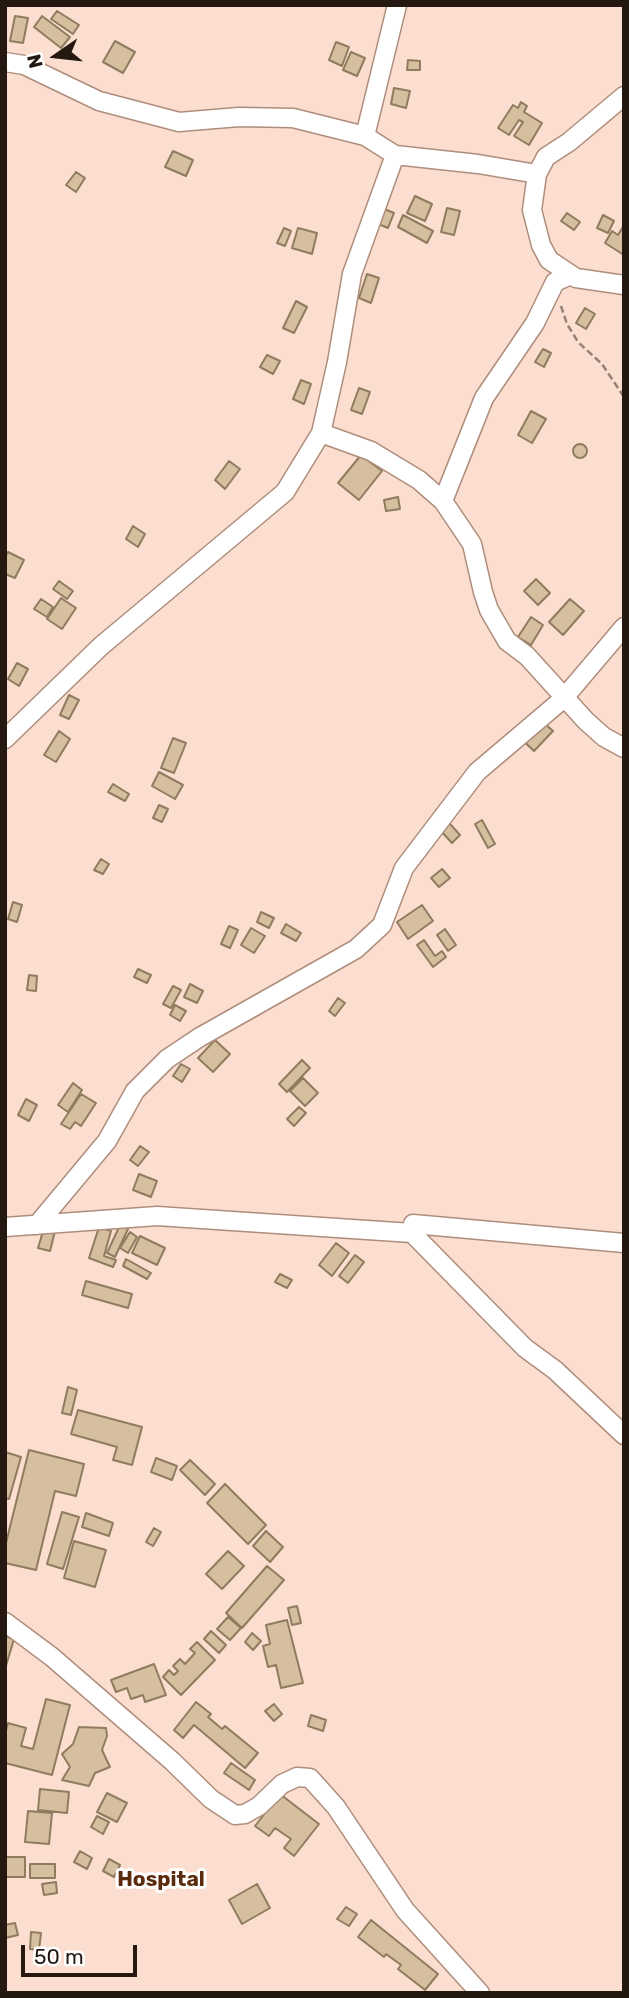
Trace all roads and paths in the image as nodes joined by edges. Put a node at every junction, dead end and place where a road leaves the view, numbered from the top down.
1 (397, 5) edge
2 (5, 62) edge
3 (624, 96) edge
4 (365, 136) junction
5 (395, 155) junction
6 (537, 174) junction
7 (563, 278) junction
8 (624, 285) edge
9 (624, 397) edge
10 (321, 433) junction
11 (443, 501) junction
12 (624, 627) edge
13 (563, 699) junction
14 (5, 739) edge
15 (624, 748) edge
16 (37, 1225) junction
17 (5, 1227) edge
18 (412, 1233) junction
19 (624, 1243) edge
20 (624, 1435) edge
21 (5, 1622) edge
22 (480, 1993) edge

1 - 4 street
2 - 4 street
3 - 6 street
4 - 5 street
5 - 6 street
5 - 10 street
6 - 7 street
7 - 8 street
7 - 9 path
7 - 11 street
10 - 11 street
10 - 14 street
11 - 13 street
12 - 13 street
13 - 15 street
13 - 16 street
16 - 17 street
16 - 18 street
18 - 19 street
18 - 20 street
21 - 22 street

